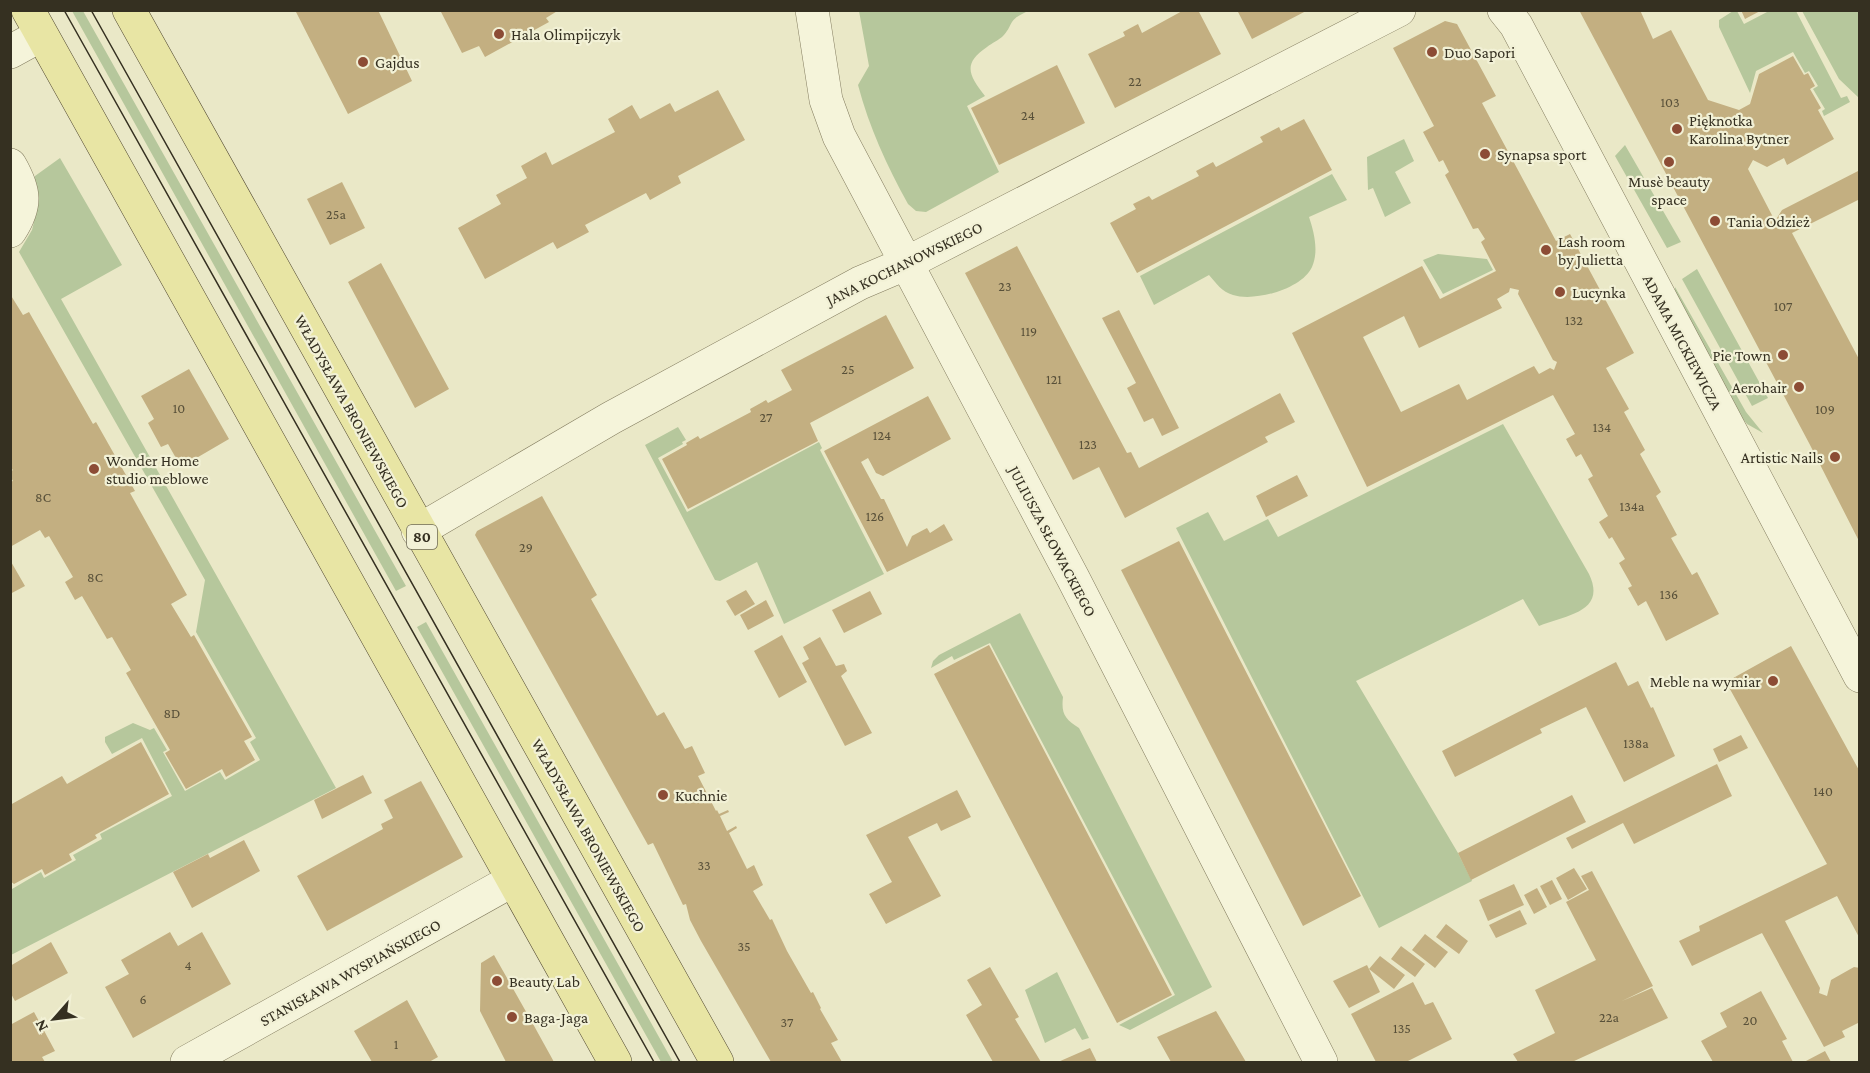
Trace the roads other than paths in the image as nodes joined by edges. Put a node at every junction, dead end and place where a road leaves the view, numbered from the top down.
1 (129, 10) edge
2 (812, 10) edge
3 (1399, 10) edge
4 (1504, 10) edge
5 (34, 23) edge
6 (10, 52) edge
7 (10, 165) edge
8 (10, 231) edge
9 (906, 263) junction
10 (418, 531) junction
11 (1860, 676) edge
12 (513, 880) junction
13 (187, 1062) edge
14 (615, 1062) edge
15 (717, 1062) edge
16 (1321, 1062) edge

1 - 10 main road, WŁADYSŁAWA BRONIEWSKIEGO / 80
2 - 9 street, JULIUSZA SŁOWACKIEGO
3 - 9 street, JANA KOCHANOWSKIEGO
4 - 11 street, ADAMA MICKIEWICZA
5 - 6 street
5 - 12 main road
7 - 8 street
9 - 10 street, JANA KOCHANOWSKIEGO
9 - 16 street, JULIUSZA SŁOWACKIEGO
10 - 15 main road, WŁADYSŁAWA BRONIEWSKIEGO / 80
12 - 13 street, STANISŁAWA WYSPIAŃSKIEGO
12 - 14 main road

